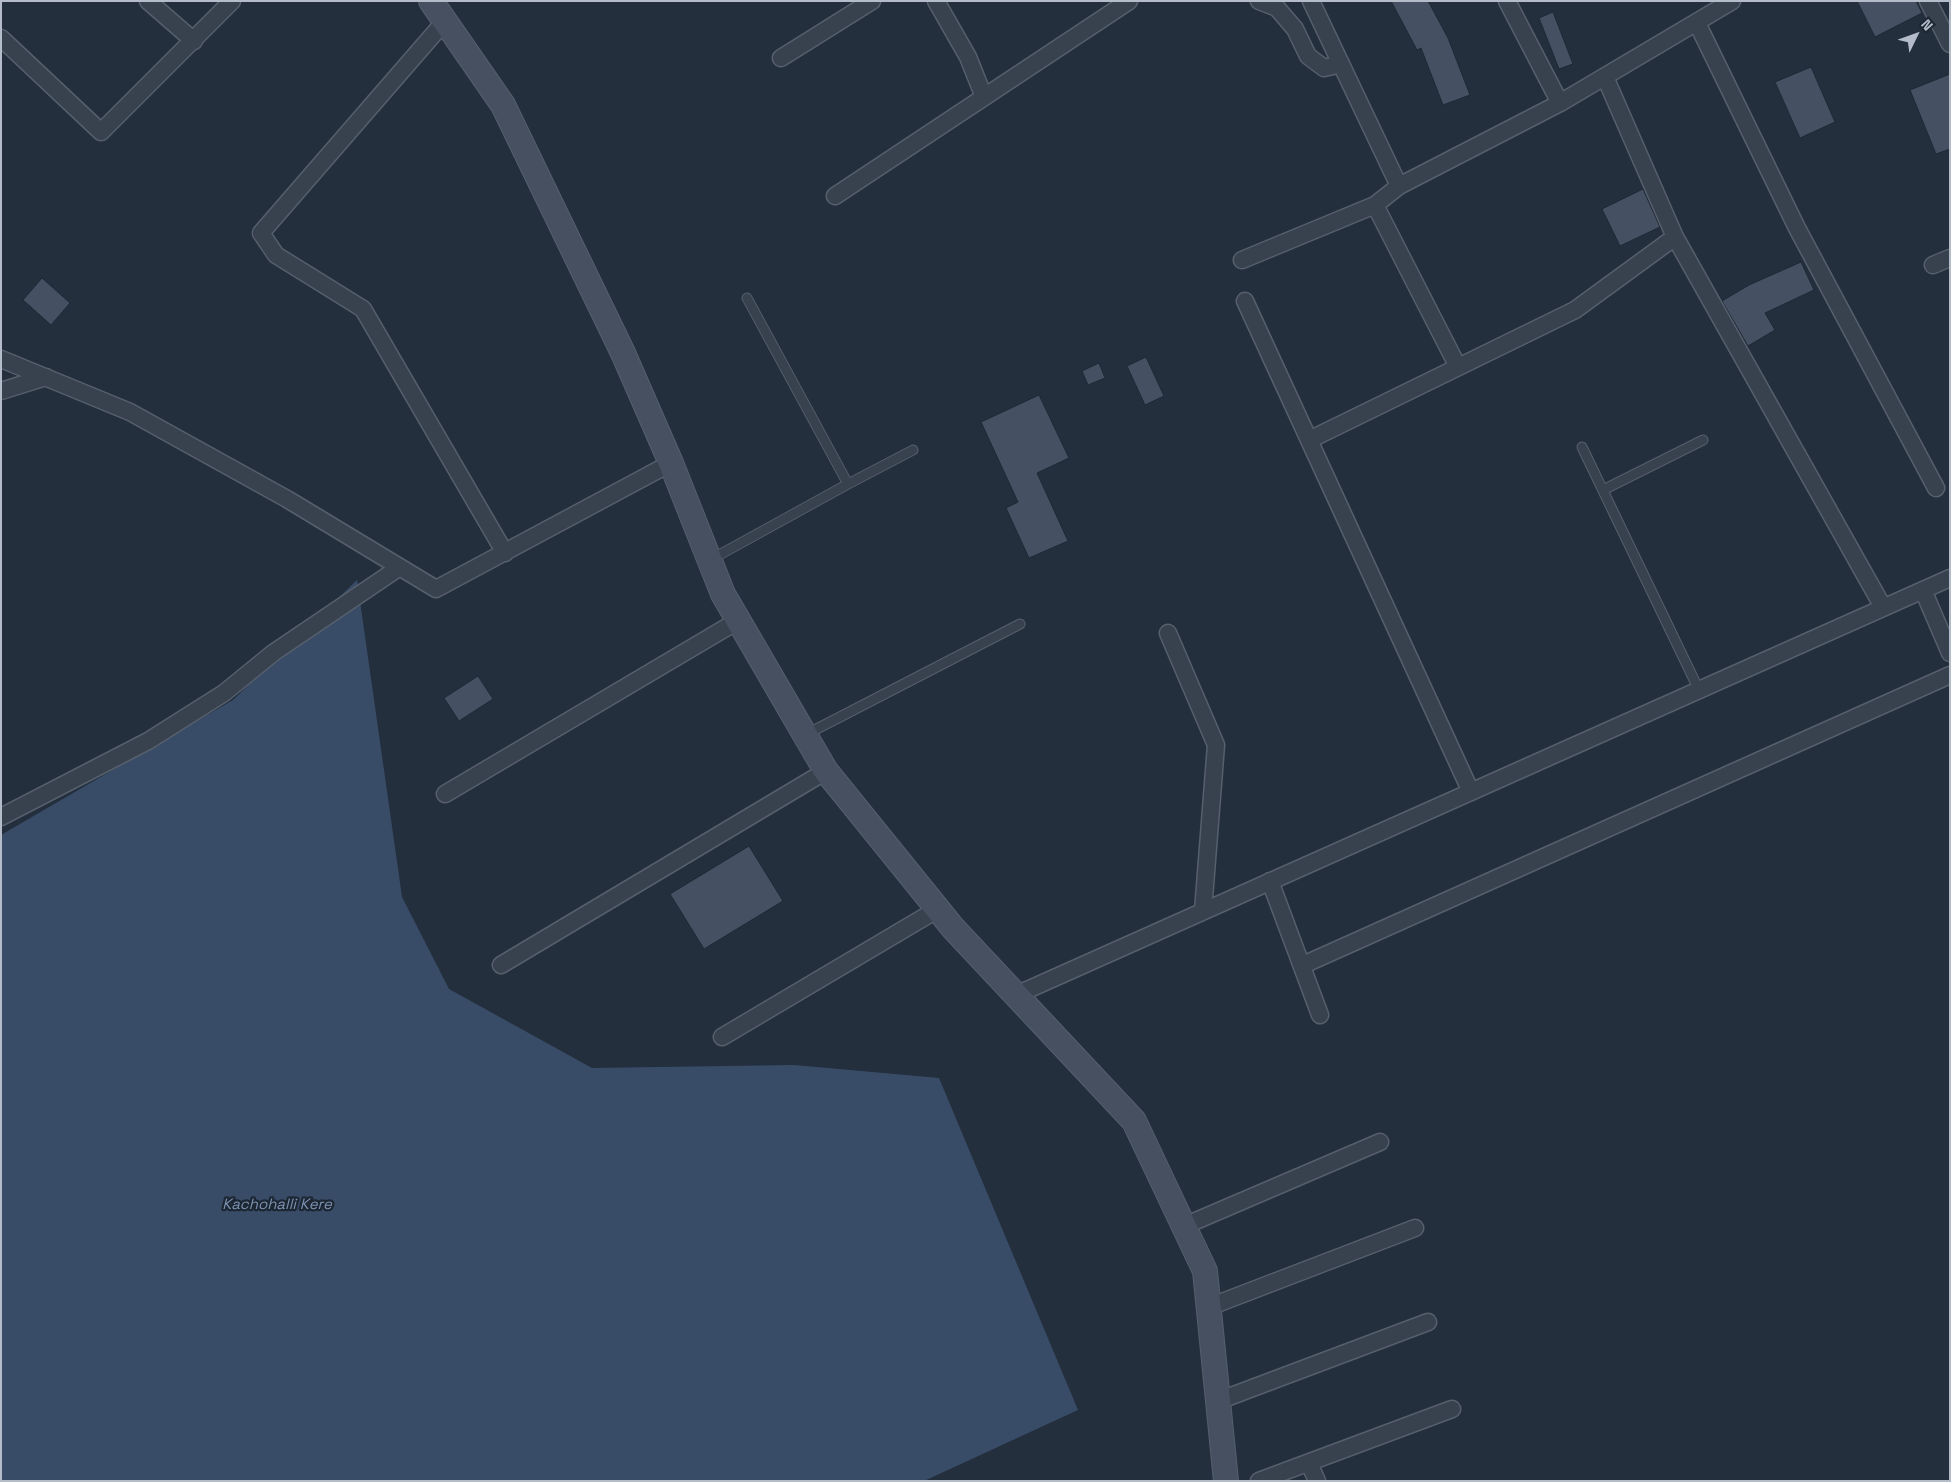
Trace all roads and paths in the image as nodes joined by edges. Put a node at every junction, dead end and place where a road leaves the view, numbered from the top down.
1 (148, 1) edge
2 (232, 1) edge
3 (431, 1) edge
4 (872, 1) edge
5 (936, 1) edge
6 (1129, 1) edge
7 (1259, 1) edge
8 (1311, 1) edge
9 (1507, 1) edge
10 (1732, 1) edge
11 (1928, 1) edge
12 (445, 21) junction
13 (1697, 23) junction
14 (1, 38) edge
15 (194, 41) junction
16 (1950, 44) edge
17 (781, 58) dead end
18 (1341, 64) junction
19 (1605, 77) junction
20 (984, 98) junction
21 (1560, 103) junction
22 (1398, 186) junction
23 (835, 196) dead end
24 (1375, 205) junction
25 (1676, 237) junction
26 (1950, 258) edge
27 (1242, 260) dead end
28 (1933, 265) dead end
29 (747, 298) dead end
30 (1245, 300) dead end
31 (1, 359) edge
32 (1458, 367) junction
33 (46, 378) junction
34 (1, 391) edge
35 (1308, 440) junction
36 (1704, 440) dead end
37 (1582, 447) dead end
38 (914, 450) dead end
39 (672, 463) junction
40 (848, 484) junction
41 (1936, 488) dead end
42 (1603, 490) junction
43 (505, 553) junction
44 (710, 560) junction
45 (400, 566) junction
46 (1950, 578) edge
47 (1923, 590) junction
48 (1883, 608) junction
49 (738, 620) junction
50 (1020, 624) dead end
51 (1168, 633) dead end
52 (1950, 653) edge
53 (1950, 675) edge
54 (1699, 690) junction
55 (805, 735) junction
56 (826, 771) junction
57 (1470, 792) junction
58 (445, 794) dead end
59 (1, 817) edge
60 (1270, 881) junction
61 (938, 909) junction
62 (1203, 911) junction
63 (501, 965) dead end
64 (1303, 965) junction
65 (1016, 994) junction
66 (1320, 1015) dead end
67 (722, 1037) dead end
68 (1380, 1142) dead end
69 (1184, 1226) junction
70 (1415, 1228) dead end
71 (1209, 1307) junction
72 (1428, 1322) dead end
73 (1218, 1401) junction
74 (1452, 1409) dead end
75 (1310, 1463) junction
76 (1226, 1481) edge
77 (1260, 1481) edge
78 (1317, 1481) edge

1 - 15 street
2 - 15 street
3 - 12 street
4 - 17 street
5 - 20 street
6 - 20 street
7 - 18 street
8 - 18 street
9 - 21 street
10 - 13 street
11 - 16 street
12 - 39 street
12 - 43 street
13 - 19 street
13 - 41 street
14 - 15 street
18 - 22 street
19 - 21 street
19 - 25 street
20 - 23 street
21 - 22 street
22 - 24 street
24 - 27 street
24 - 32 street
25 - 32 street
25 - 48 street
26 - 28 street
29 - 40 lane
30 - 35 street
31 - 33 street
32 - 35 street
33 - 34 street
33 - 45 street
35 - 57 street
36 - 42 lane
37 - 42 lane
38 - 40 lane
39 - 43 street
39 - 44 street
40 - 44 lane
42 - 54 lane
43 - 45 street
44 - 49 street
45 - 59 street
46 - 47 street
47 - 48 street
47 - 52 street
48 - 54 street
49 - 55 street
49 - 58 street
50 - 55 lane
51 - 62 street
53 - 64 street
54 - 57 street
55 - 56 street
56 - 61 street
56 - 63 street
57 - 60 street
60 - 62 street
60 - 64 street
61 - 65 street
61 - 67 street
62 - 65 street
64 - 66 street
65 - 69 street
68 - 69 street
69 - 71 street
70 - 71 street
71 - 73 street
72 - 73 street
73 - 76 street
74 - 75 street
75 - 77 street
75 - 78 street

